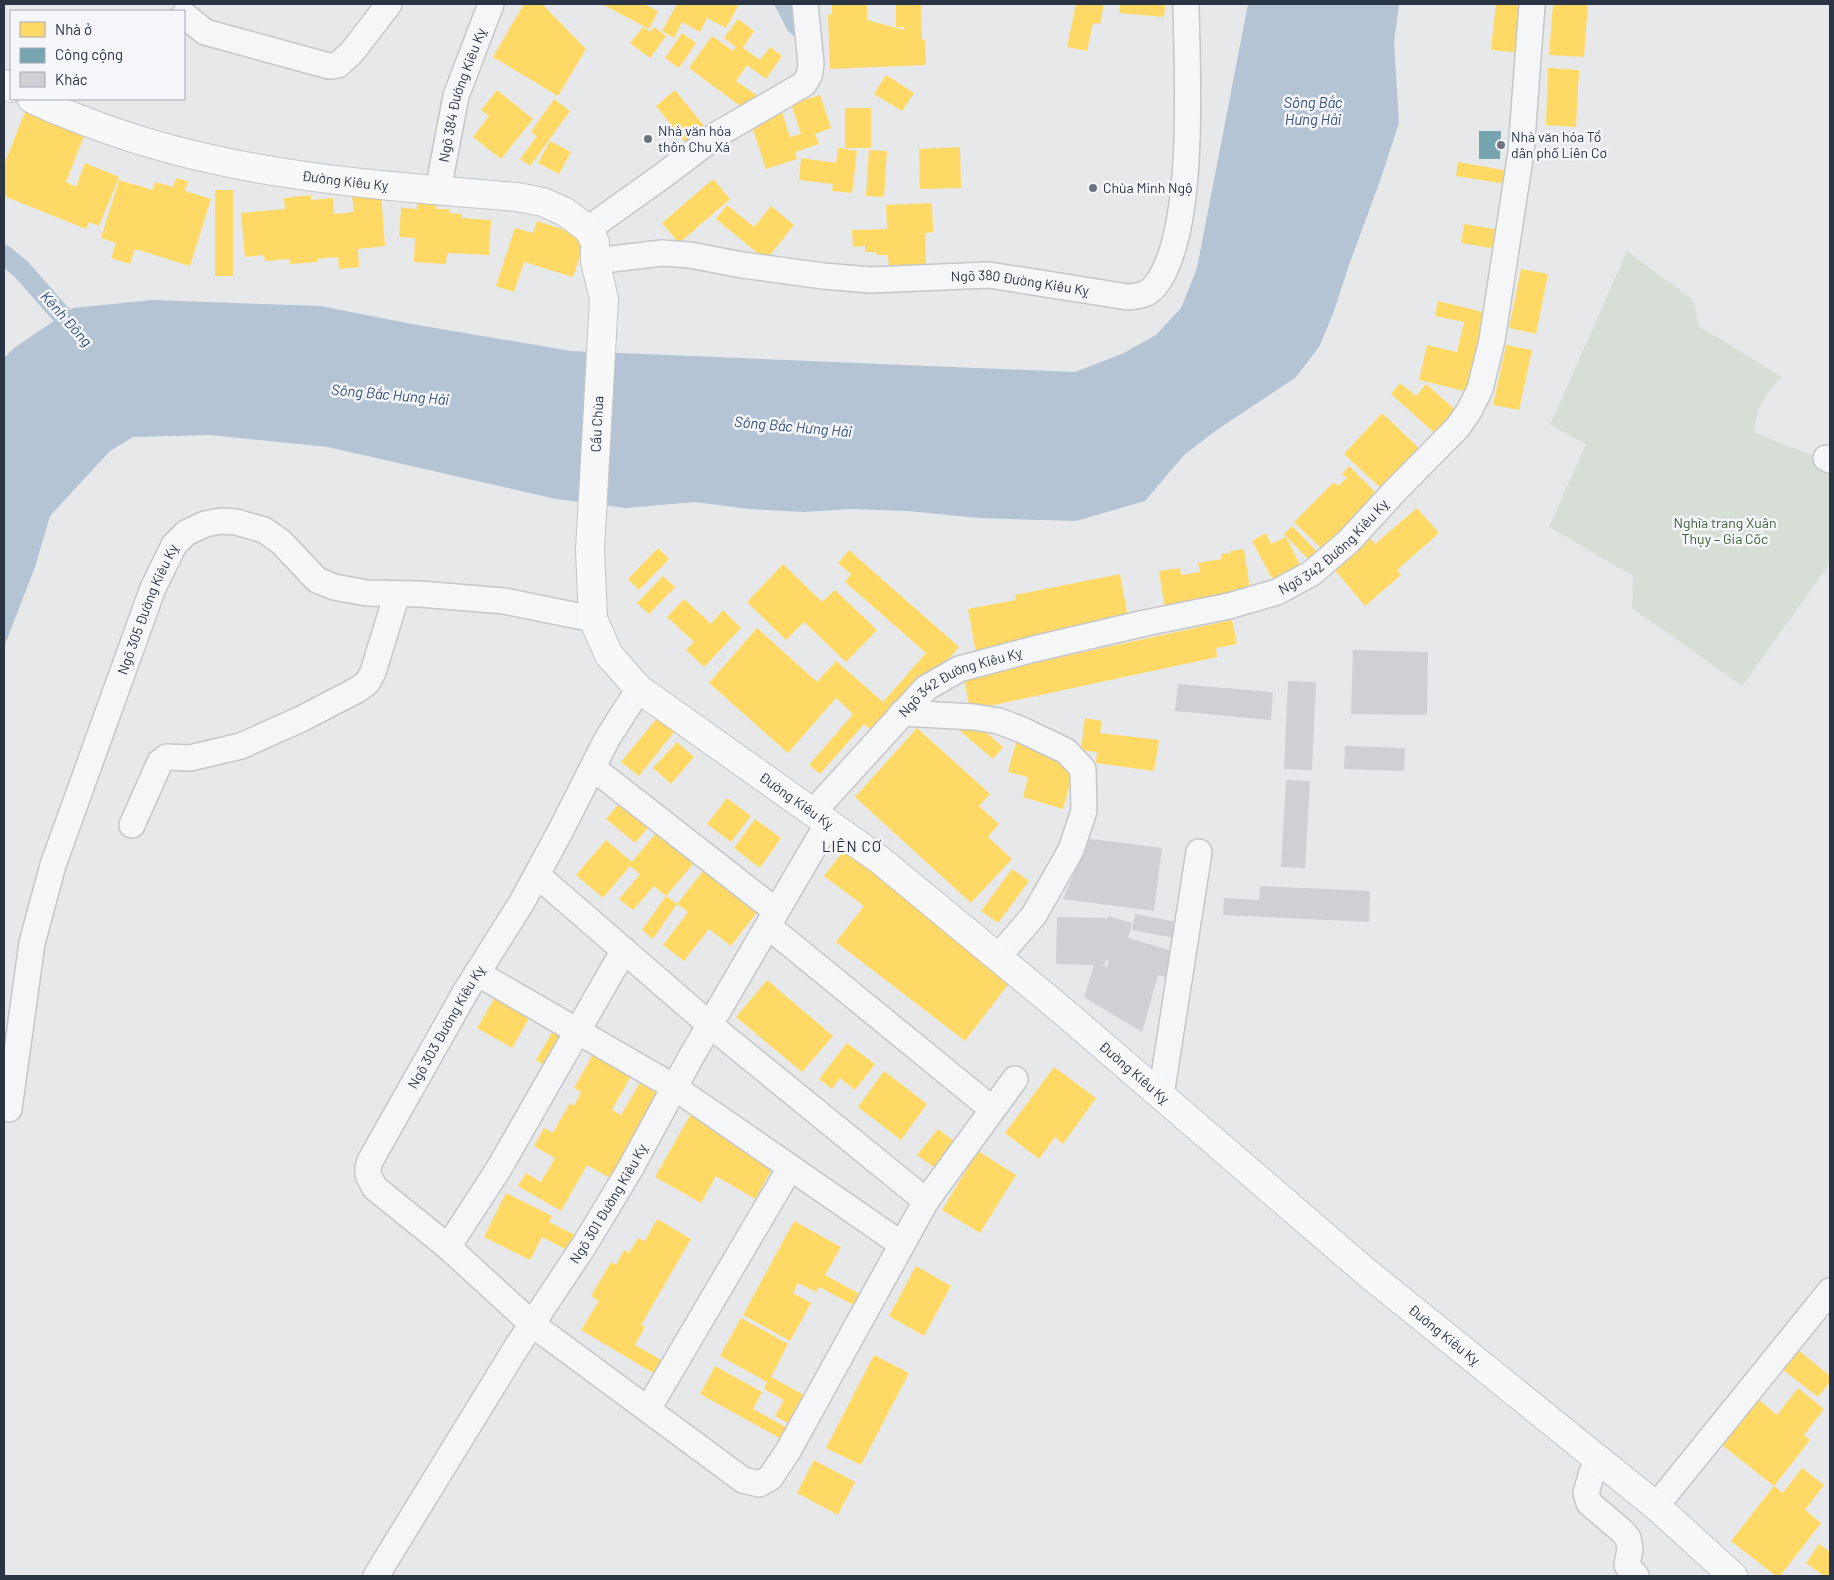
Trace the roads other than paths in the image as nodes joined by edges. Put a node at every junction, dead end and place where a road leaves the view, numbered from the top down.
1 (389, 4) edge
2 (491, 4) edge
3 (805, 4) edge
4 (1186, 4) edge
5 (1532, 4) edge
6 (185, 16) edge
7 (34, 100) edge
8 (438, 190) junction
9 (588, 229) junction
10 (595, 261) junction
11 (590, 550) joint
12 (397, 594) junction
13 (593, 619) junction
14 (639, 689) junction
15 (902, 713) junction
16 (592, 768) junction
17 (820, 818) junction
18 (132, 825) dead end
19 (1199, 852) dead end
20 (537, 875) junction
21 (772, 918) junction
22 (624, 950) junction
23 (998, 957) junction
24 (477, 973) junction
25 (710, 1025) junction
26 (577, 1032) junction
27 (1015, 1079) dead end
28 (674, 1087) junction
29 (1161, 1096) junction
30 (992, 1109) junction
31 (9, 1110) dead end
32 (790, 1168) junction
33 (926, 1201) junction
34 (901, 1244) junction
35 (448, 1247) junction
36 (1830, 1291) edge
37 (532, 1324) junction
38 (648, 1409) junction
39 (1600, 1460) junction
40 (1656, 1506) junction
41 (376, 1576) edge
42 (1636, 1576) edge
43 (1733, 1576) edge

1 - 6 street
2 - 8 street, Ngõ 384 Đường Kiêu Kỵ
3 - 9 street
4 - 10 street, Ngõ 380 Đường Kiêu Kỵ
5 - 15 street, Ngõ 342 Đường Kiêu Kỵ
7 - 8 main road, Đường Kiêu Kỵ
8 - 9 main road, Đường Kiêu Kỵ
9 - 10 main road
10 - 11 main road, Cầu Chùa
11 - 13 main road, Đường Kiêu Kỵ
12 - 13 street, Ngõ 305 Đường Kiêu Kỵ
12 - 18 street
12 - 31 street, Ngõ 305 Đường Kiêu Kỵ
13 - 14 main road, Đường Kiêu Kỵ
14 - 16 street, Ngõ 303 Đường Kiêu Kỵ
14 - 17 main road, Đường Kiêu Kỵ
15 - 17 street, Ngõ 342 Đường Kiêu Kỵ
15 - 23 street
16 - 20 street, Ngõ 303 Đường Kiêu Kỵ
16 - 21 street
17 - 21 street, Ngõ 301 Đường Kiêu Kỵ
17 - 23 main road, Đường Kiêu Kỵ
19 - 29 street
20 - 22 street
20 - 24 street, Ngõ 303 Đường Kiêu Kỵ
21 - 25 street, Ngõ 301 Đường Kiêu Kỵ
21 - 30 street
22 - 25 street
22 - 26 street
23 - 29 main road, Đường Kiêu Kỵ
24 - 26 street
24 - 35 street, Ngõ 303 Đường Kiêu Kỵ
25 - 28 street, Ngõ 301 Đường Kiêu Kỵ
25 - 33 street
26 - 28 street
26 - 35 street
27 - 30 street, Ngõ 303 Đường Kiêu Kỵ
28 - 32 street
28 - 37 street, Ngõ 301 Đường Kiêu Kỵ
29 - 39 main road, Đường Kiêu Kỵ
30 - 33 street, Ngõ 303 Đường Kiêu Kỵ
32 - 34 street
32 - 38 street
33 - 34 street, Ngõ 303 Đường Kiêu Kỵ
34 - 38 street, Ngõ 303 Đường Kiêu Kỵ
35 - 37 street, Ngõ 303 Đường Kiêu Kỵ
36 - 40 street
37 - 38 street, Ngõ 303 Đường Kiêu Kỵ
37 - 41 street, Ngõ 301 Đường Kiêu Kỵ
39 - 40 main road, Đường Kiêu Kỵ
39 - 42 street
40 - 43 main road, Đường Kiêu Kỵ

